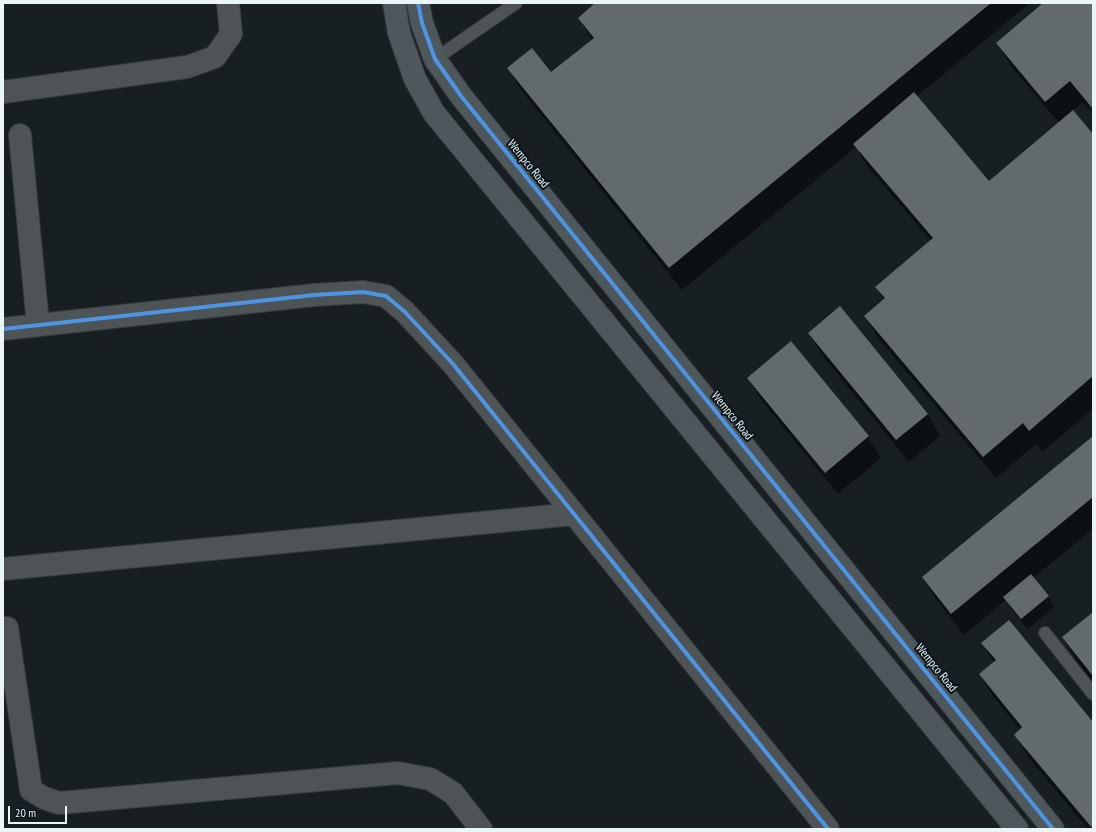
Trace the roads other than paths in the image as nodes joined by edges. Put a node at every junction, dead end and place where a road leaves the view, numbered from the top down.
1 (228, 3) edge
2 (394, 3) edge
3 (418, 3) edge
4 (516, 3) edge
5 (435, 59) junction
6 (3, 92) edge
7 (20, 135) dead end
8 (38, 325) junction
9 (3, 329) edge
10 (574, 514) junction
11 (3, 569) edge
12 (7, 628) dead end
13 (1045, 633) dead end
14 (1093, 694) edge
15 (481, 829) edge
16 (828, 829) edge
17 (1017, 829) edge
18 (1053, 829) edge

1 - 6 street
2 - 17 street
3 - 5 street, Wempco Road
4 - 5 lane
5 - 18 street, Wempco Road
7 - 8 street
8 - 9 street
8 - 10 street
10 - 11 street
10 - 16 street
12 - 15 street
13 - 14 lane

